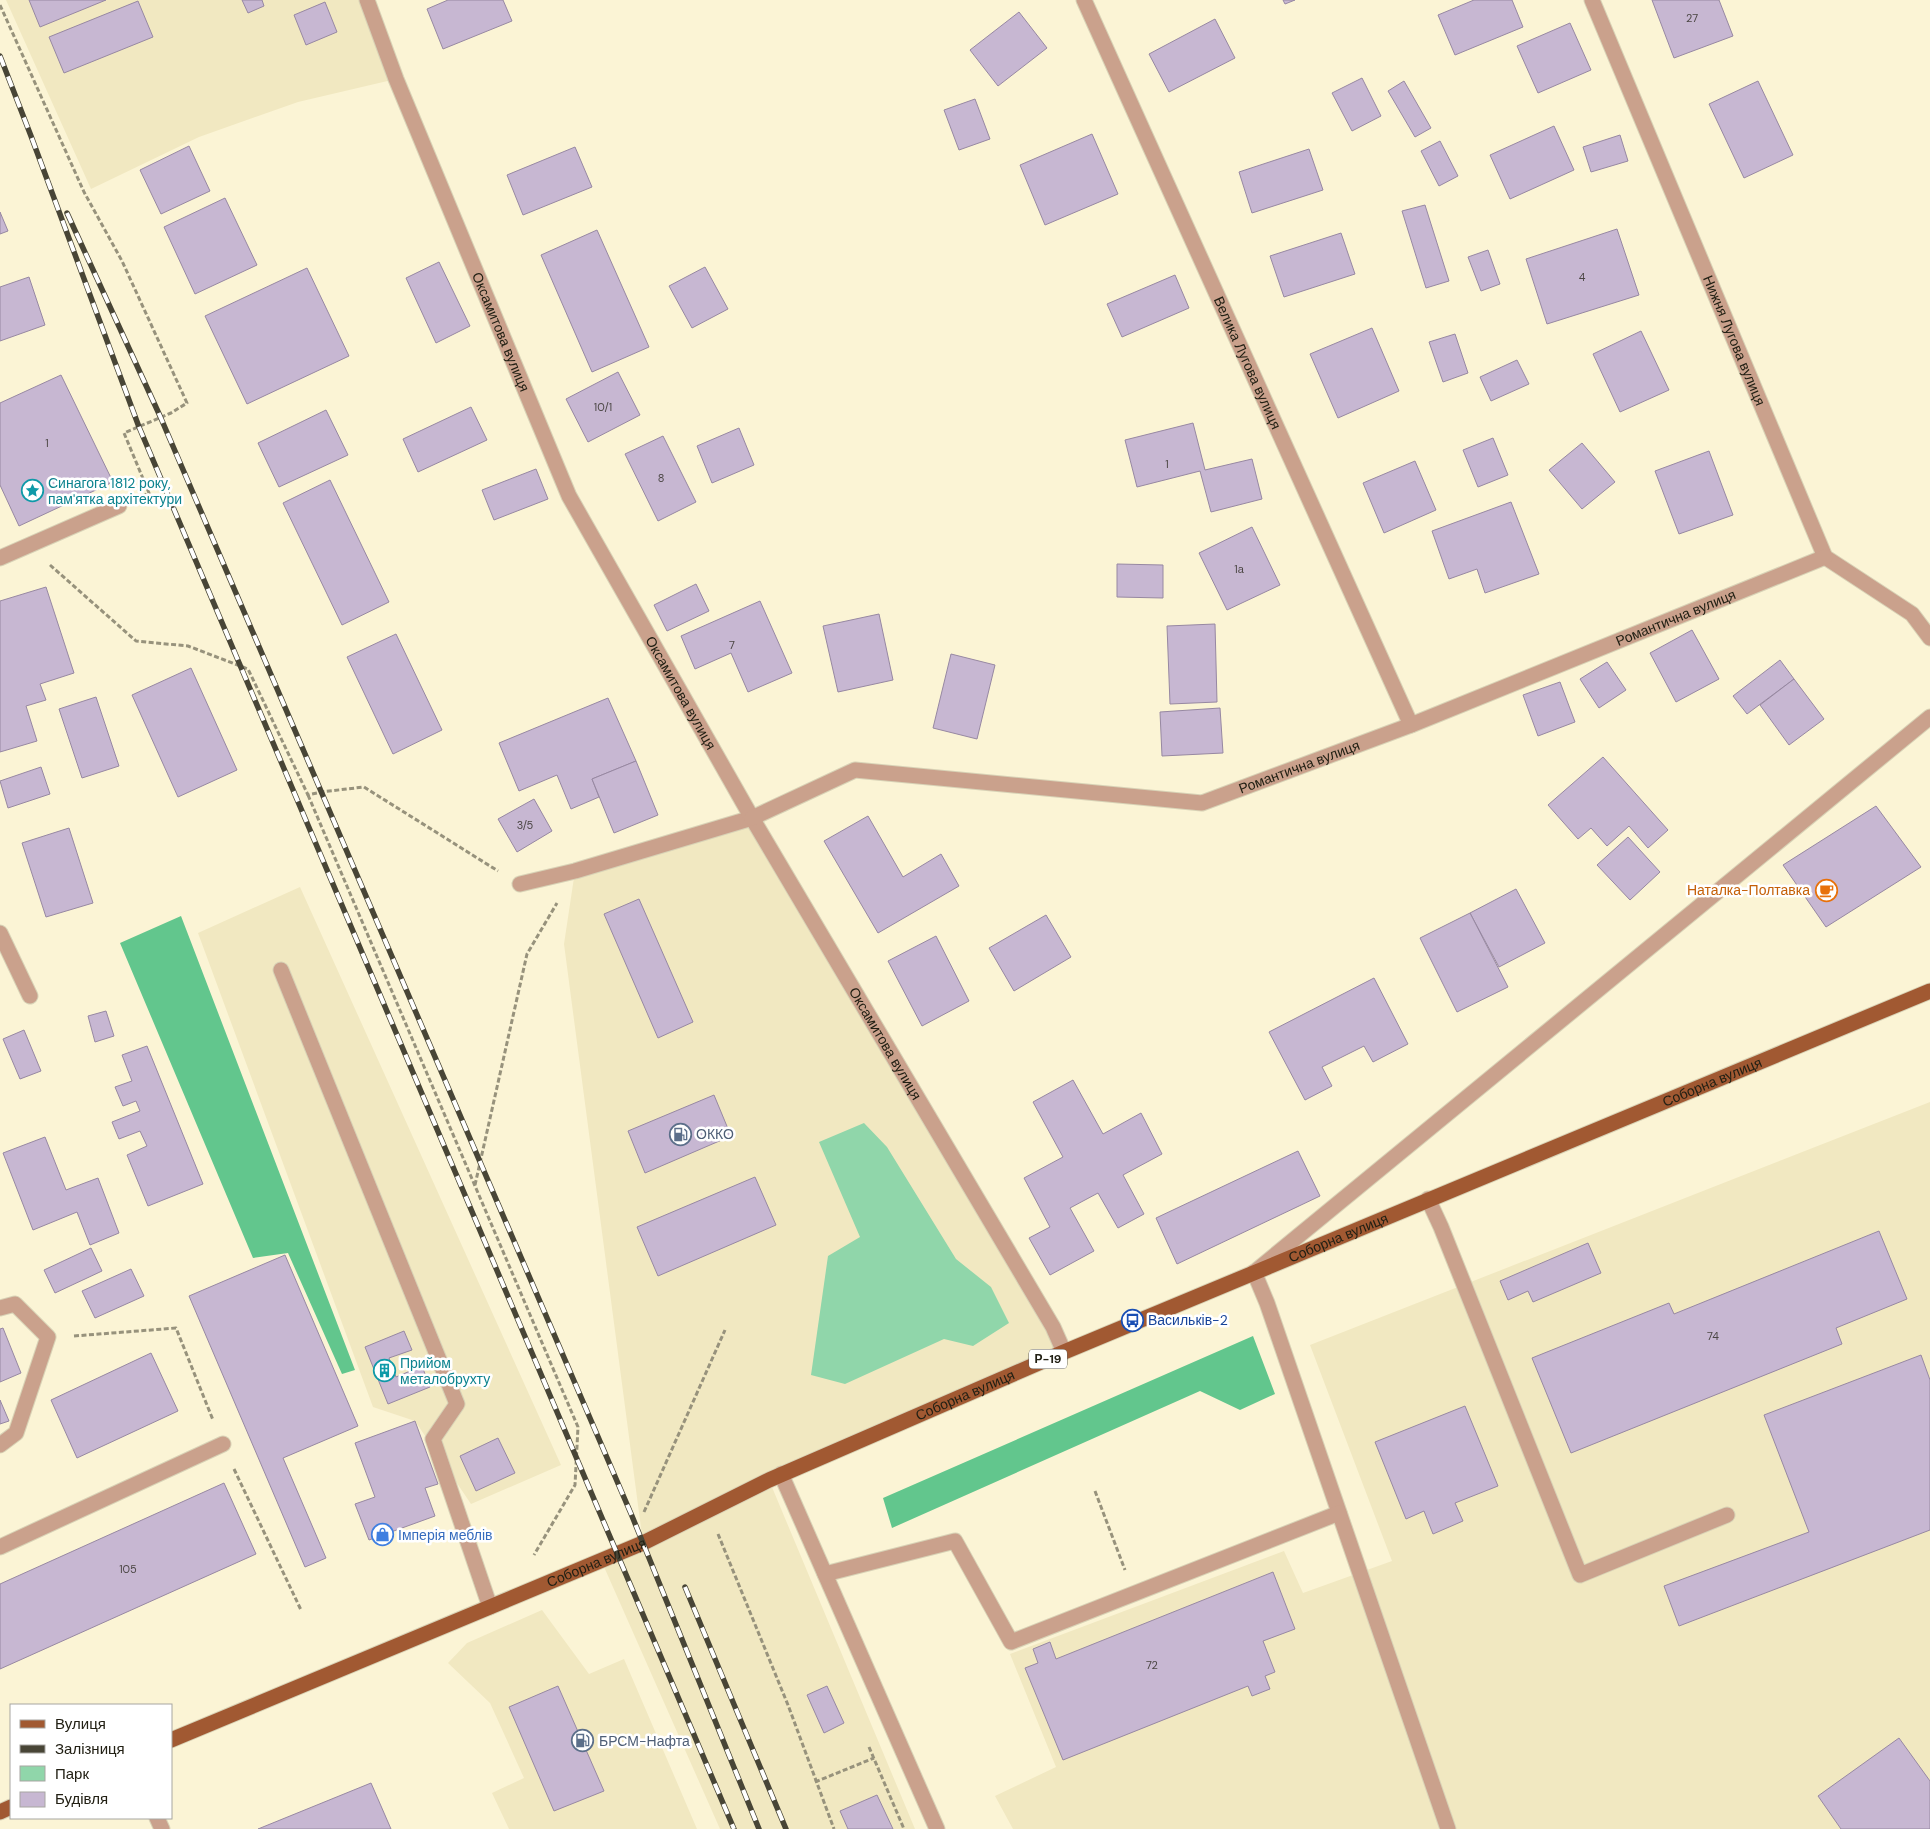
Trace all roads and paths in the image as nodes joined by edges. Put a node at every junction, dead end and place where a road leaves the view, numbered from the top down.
1 (367, 0) edge
2 (1084, 0) edge
3 (1592, 0) edge
4 (0, 5) edge
5 (149, 493) dead end
6 (119, 506) dead end
7 (29, 546) junction
8 (1825, 557) junction
9 (0, 558) edge
10 (1930, 638) edge
11 (1930, 717) edge
12 (1411, 725) junction
13 (308, 795) junction
14 (752, 818) junction
15 (575, 871) junction
16 (520, 884) joint
17 (0, 932) edge
18 (281, 970) dead end
19 (1930, 991) edge
20 (30, 996) dead end
21 (475, 1186) junction
22 (1428, 1199) junction
23 (1254, 1272) junction
24 (0, 1308) edge
25 (725, 1330) dead end
26 (1064, 1352) junction
27 (223, 1444) dead end
28 (0, 1445) edge
29 (781, 1474) junction
30 (1095, 1491) dead end
31 (644, 1512) dead end
32 (1339, 1513) junction
33 (1727, 1515) dead end
34 (718, 1534) dead end
35 (0, 1547) edge
36 (534, 1555) dead end
37 (825, 1574) junction
38 (1134, 1594) junction
39 (490, 1607) junction
40 (172, 1740) edge
41 (874, 1758) dead end
42 (815, 1782) junction
43 (834, 1829) edge
44 (937, 1829) edge
45 (1448, 1829) edge

1 - 14 street, Оксамитова вулиця
2 - 12 street, Велика Лугова вулиця
3 - 8 street, Нижня Лугова вулиця
4 - 5 path
6 - 7 street
7 - 9 street
7 - 13 path
8 - 10 street
8 - 12 street, Романтична вулиця
11 - 23 street
12 - 14 street, Романтична вулиця
13 - 16 path
13 - 21 path
14 - 15 street, Романтична вулиця
14 - 26 street, Оксамитова вулиця
15 - 16 street, Романтична вулиця
15 - 21 path
17 - 20 street
18 - 39 street
19 - 22 main road, Соборна вулиця / Р-19
21 - 36 path
22 - 23 main road, Соборна вулиця / Р-19
22 - 33 street
23 - 26 main road, Соборна вулиця / Р-19
23 - 32 street
24 - 28 street
25 - 31 path
26 - 29 main road, Соборна вулиця / Р-19
27 - 35 street
29 - 37 street
29 - 39 main road, Соборна вулиця / Р-19
30 - 38 path
32 - 38 street
32 - 45 street
34 - 42 path
37 - 38 street
37 - 44 street
39 - 40 main road, Соборна вулиця / Р-19
41 - 42 path
42 - 43 path

